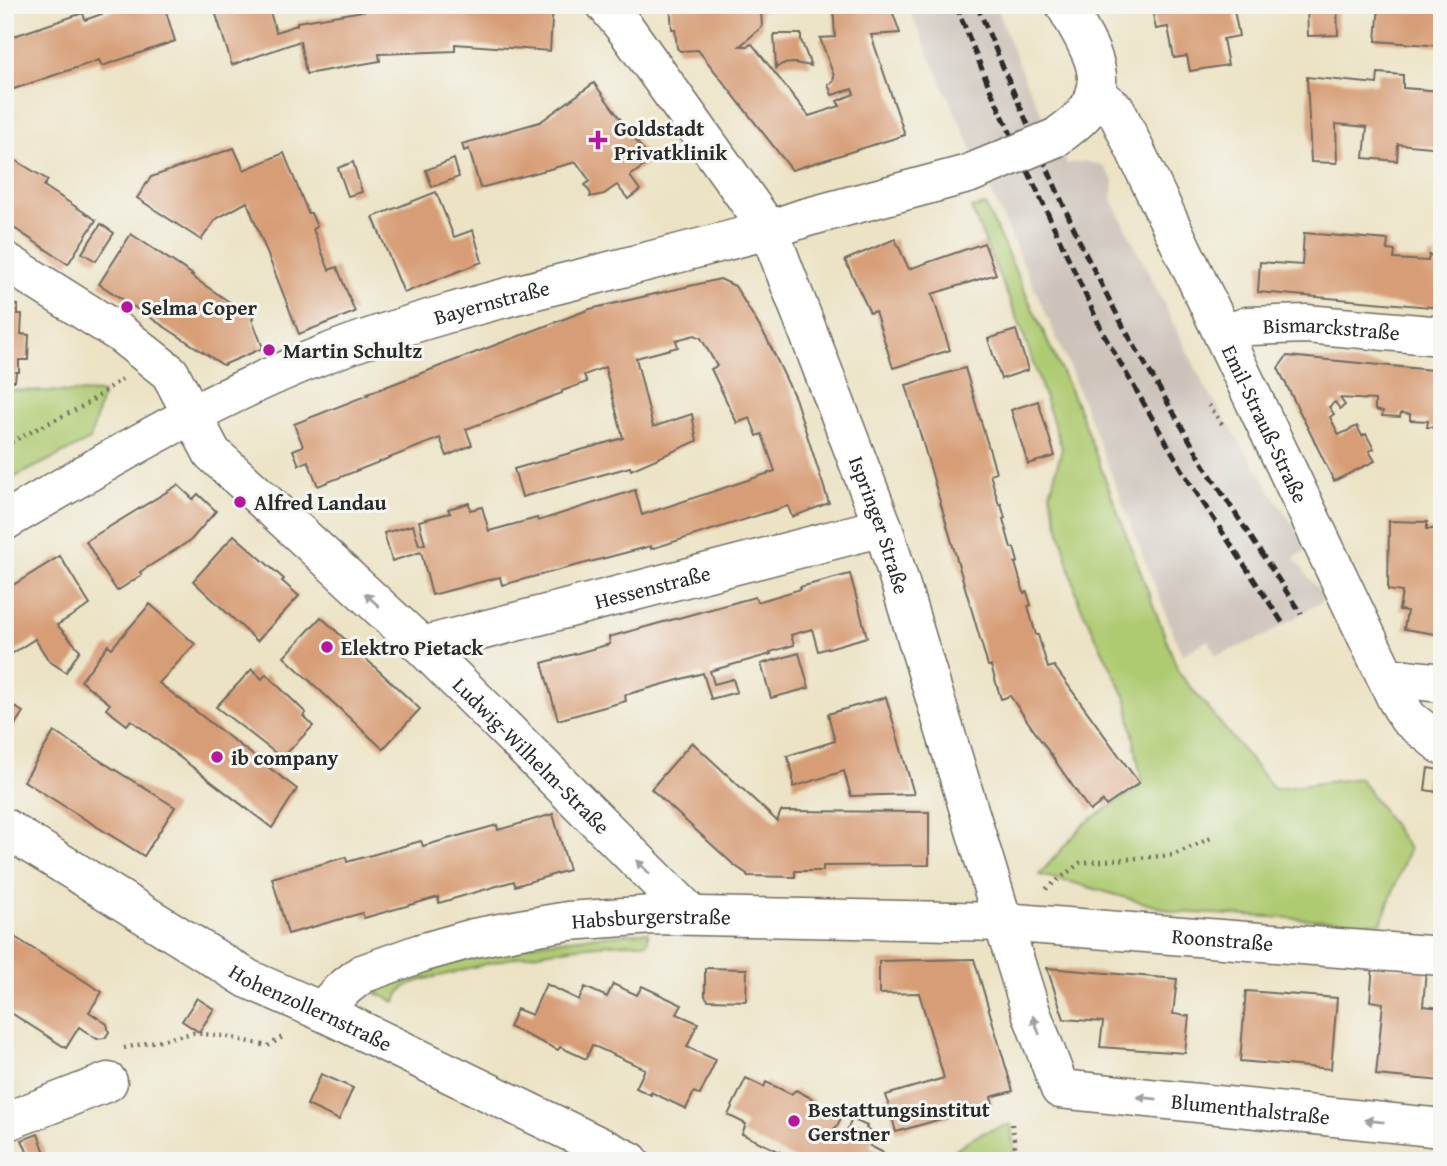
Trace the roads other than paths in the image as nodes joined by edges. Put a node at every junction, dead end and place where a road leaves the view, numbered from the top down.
1 (1065, 5) edge
2 (618, 14) edge
3 (1096, 94) junction
4 (769, 230) junction
5 (5, 261) edge
6 (1223, 335) junction
7 (1442, 336) edge
8 (193, 415) junction
9 (5, 521) edge
10 (883, 527) junction
11 (422, 646) junction
12 (1387, 677) junction
13 (1442, 683) edge
14 (1442, 745) edge
15 (5, 828) edge
16 (692, 915) junction
17 (1003, 922) junction
18 (1442, 926) edge
19 (1423, 955) edge
20 (321, 1012) junction
21 (108, 1082) dead end
22 (1060, 1089) joint
23 (5, 1122) edge
24 (1442, 1128) edge
25 (630, 1161) edge

1 - 3 street
2 - 4 street, Ispringer Straße
3 - 4 street, Bayernstraße, bridge
3 - 6 street, Emil-Strauß-Straße
4 - 8 street, Bayernstraße
4 - 10 street, Ispringer Straße
5 - 8 street, Ludwig-Wilhelm-Straße
6 - 7 street, Bismarckstraße
6 - 12 street, Emil-Strauß-Straße
8 - 9 street, Bayernstraße
11 -> 8 street, Ludwig-Wilhelm-Straße
10 - 11 street, Hessenstraße
10 - 17 street, Ispringer Straße
16 -> 11 street, Ludwig-Wilhelm-Straße
12 - 13 street
12 - 14 street, Emil-Strauß-Straße
15 - 20 street, Hohenzollernstraße
16 - 17 street, Habsburgerstraße
16 - 20 street, Habsburgerstraße
17 - 19 street, Roonstraße
22 -> 17 street, Ispringer Straße
18 - 19 street
20 - 25 street, Hohenzollernstraße
21 - 23 street
24 -> 22 street, Blumenthalstraße

